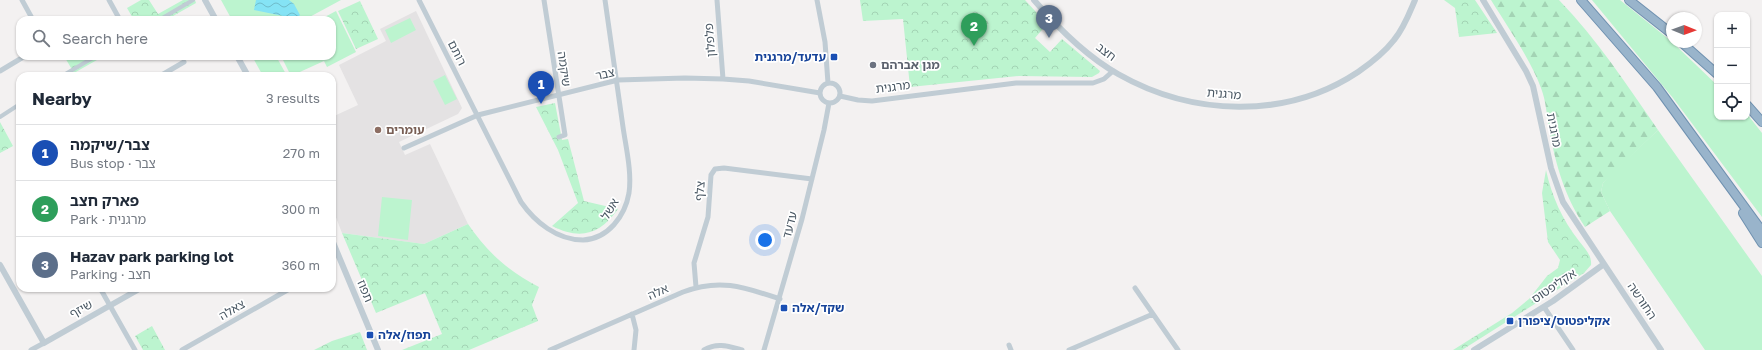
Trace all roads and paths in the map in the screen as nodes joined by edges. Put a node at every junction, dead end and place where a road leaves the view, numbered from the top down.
1 (22, 0) edge
2 (109, 0) edge
3 (194, 0) edge
4 (205, 0) edge
5 (419, 0) edge
6 (544, 0) edge
7 (605, 0) edge
8 (717, 0) edge
9 (817, 0) edge
10 (1034, 0) edge
11 (1415, 0) edge
12 (1484, 0) edge
13 (1581, 0) edge
14 (1628, 0) edge
15 (31, 16) edge
16 (118, 16) edge
17 (166, 16) edge
18 (214, 16) edge
19 (1666, 29) edge
20 (1688, 48) edge
21 (18, 60) edge
22 (89, 60) edge
23 (239, 60) edge
24 (184, 62) dead end
25 (0, 71) edge
26 (1113, 71) junction
27 (1714, 71) edge
28 (69, 72) edge
29 (167, 72) edge
30 (246, 72) edge
31 (723, 79) junction
32 (616, 81) junction
33 (828, 83) junction
34 (820, 93) junction
35 (558, 96) junction
36 (840, 96) junction
37 (1179, 99) joint
38 (829, 103) junction
39 (1750, 103) edge
40 (16, 107) edge
41 (1750, 108) edge
42 (1762, 115) edge
43 (477, 116) junction
44 (0, 117) edge
45 (1762, 122) edge
46 (559, 136) dead end
47 (1698, 144) junction
48 (404, 148) dead end
49 (812, 179) junction
50 (1762, 231) edge
51 (1762, 243) edge
52 (336, 250) edge
53 (1604, 264) junction
54 (0, 265) edge
55 (696, 288) junction
56 (1134, 288) dead end
57 (102, 292) edge
58 (134, 292) edge
59 (284, 292) edge
60 (780, 298) junction
61 (110, 306) junction
62 (1544, 307) junction
63 (632, 314) junction
64 (1153, 314) junction
65 (44, 343) junction
66 (31, 350) edge
67 (135, 350) edge
68 (182, 350) edge
69 (378, 350) edge
70 (550, 350) edge
71 (634, 350) edge
72 (704, 350) edge
73 (742, 350) edge
74 (764, 350) edge
75 (1069, 350) edge
76 (1178, 350) edge
77 (1474, 350) edge
78 (1573, 350) edge
79 (1661, 350) edge

1 - 15 street
2 - 16 street
3 - 17 street
4 - 18 street
5 - 43 street, רותם
6 - 35 street, שיקמה
7 - 32 street, אשל
8 - 31 street, פלפלון
9 - 33 street
10 - 26 street, חצב
11 - 37 street, מרגנית
12 - 53 street, מרגנית
13 - 47 highway
14 - 19 highway
20 - 27 highway
21 - 25 street
22 - 28 street
23 - 30 street
24 - 29 street
26 - 36 street, מרגנית
26 - 37 street, חצב
31 - 32 street, צבר
31 - 34 street, צבר
32 - 35 street, צבר
32 - 43 street, אשל
33 - 34 street
33 - 36 street
34 - 38 street
35 - 43 street, צבר
35 - 46 street, שיקמה
36 - 38 street
38 - 49 street, עדעד
39 - 42 highway
40 - 44 street
41 - 45 highway
43 - 48 street, צבר
47 - 50 highway
47 - 51 highway
49 - 55 street, צלף
49 - 60 street, עדעד
52 - 69 street, תפוז
53 - 62 street, אקליפטוס
53 - 79 street, החורשה
54 - 65 street
55 - 60 street, אלה
55 - 63 street, אלה
56 - 64 street
57 - 61 street
58 - 61 street, שיזף
59 - 68 street, צאלה
60 - 74 street, עדעד
61 - 65 street, שיזף
61 - 67 street
62 - 77 street, אקליפטוס
62 - 78 street
63 - 70 street, אלה
63 - 71 street
64 - 75 street
64 - 76 street
65 - 66 street, שיזף
72 - 73 street

